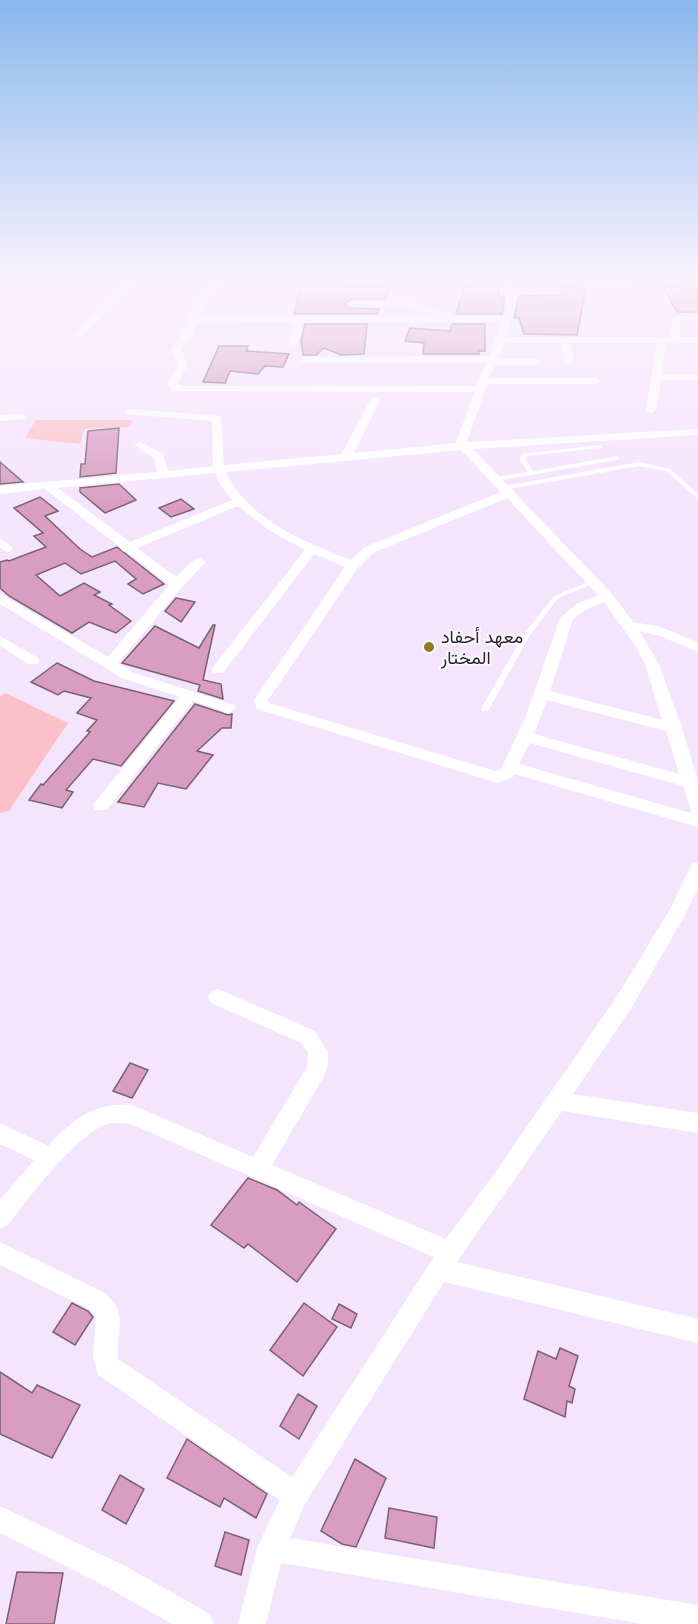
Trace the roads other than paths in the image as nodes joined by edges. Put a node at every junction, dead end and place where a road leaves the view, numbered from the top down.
1 (178, 359) edge
2 (569, 359) edge
3 (659, 359) edge
4 (305, 360) dead end
5 (492, 360) junction
6 (538, 362) dead end
7 (570, 362) dead end
8 (657, 377) junction
9 (698, 377) edge
10 (596, 381) dead end
11 (482, 385) junction
12 (375, 400) dead end
13 (651, 410) dead end
14 (130, 412) dead end
15 (21, 417) dead end
16 (0, 418) edge
17 (698, 432) edge
18 (140, 445) dead end
19 (463, 446) junction
20 (598, 447) dead end
21 (346, 457) junction
22 (617, 458) dead end
23 (220, 470) junction
24 (532, 473) junction
25 (163, 475) junction
26 (47, 485) junction
27 (503, 487) junction
28 (0, 490) edge
29 (698, 497) edge
30 (238, 502) junction
31 (126, 548) junction
32 (311, 550) junction
33 (200, 562) dead end
34 (353, 566) junction
35 (593, 582) junction
36 (177, 584) junction
37 (607, 597) junction
38 (0, 598) edge
39 (630, 626) junction
40 (0, 640) edge
41 (698, 648) edge
42 (33, 661) dead end
43 (110, 664) junction
44 (218, 670) dead end
45 (543, 694) junction
46 (188, 697) junction
47 (230, 708) dead end
48 (485, 709) dead end
49 (674, 728) junction
50 (526, 736) junction
51 (510, 767) junction
52 (691, 783) junction
53 (101, 806) dead end
54 (698, 809) edge
55 (698, 820) edge
56 (698, 868) edge
57 (218, 997) dead end
58 (557, 1101) junction
59 (698, 1123) edge
60 (0, 1133) edge
61 (51, 1158) junction
62 (258, 1168) junction
63 (0, 1217) edge
64 (0, 1253) edge
65 (444, 1261) junction
66 (698, 1330) edge
67 (296, 1495) junction
68 (0, 1519) edge
69 (271, 1548) junction
70 (698, 1619) edge
71 (200, 1624) edge
72 (252, 1624) edge

1 - 11 street
2 - 7 street
3 - 8 street
4 - 5 street
5 - 6 street
5 - 11 street
8 - 9 street
8 - 13 street
10 - 11 street
11 - 19 street
12 - 21 street
14 - 23 street
15 - 16 street
17 - 19 street
18 - 25 street
19 - 21 street
19 - 27 street
20 - 24 lane
21 - 23 street
22 - 24 lane
23 - 25 street
23 - 30 street
24 - 27 lane
25 - 26 street
26 - 28 street
26 - 31 street
27 - 29 lane
27 - 34 street
27 - 35 street
30 - 31 street
30 - 32 street
31 - 36 street
32 - 34 street
32 - 44 street
33 - 36 street
34 - 51 street
35 - 37 street
35 - 48 lane
36 - 43 street
37 - 39 street
37 - 45 street
38 - 43 street
39 - 41 street
39 - 49 street
40 - 42 street
43 - 46 street
45 - 49 street
45 - 50 street
46 - 47 street
46 - 53 street
49 - 52 street
50 - 51 street
50 - 52 street
51 - 55 street
52 - 54 street
56 - 58 street
57 - 62 street
58 - 59 street
58 - 65 street
60 - 61 street
61 - 62 street
61 - 63 street
62 - 65 street
64 - 67 street
65 - 66 street
65 - 67 street
67 - 69 street
68 - 71 street
69 - 70 street
69 - 72 street

